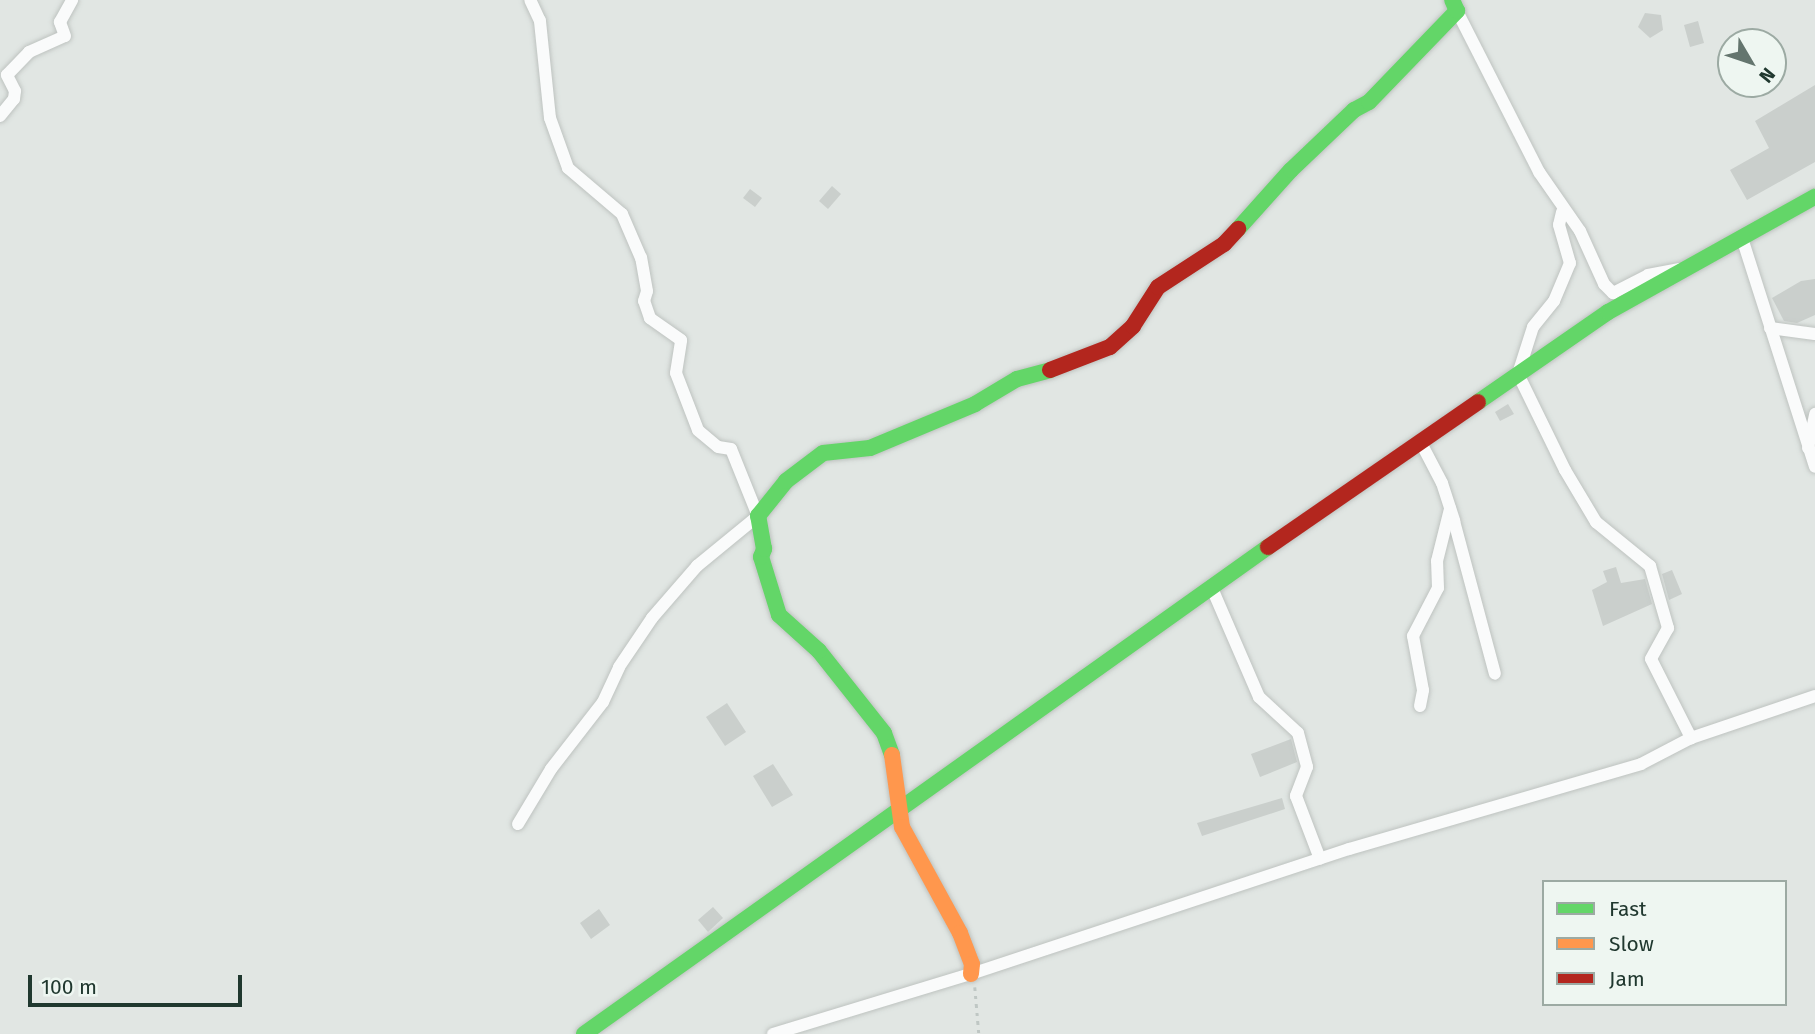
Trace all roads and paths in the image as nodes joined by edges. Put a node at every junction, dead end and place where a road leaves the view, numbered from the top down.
1 (72, 0) edge
2 (530, 0) edge
3 (1455, 5) edge
4 (0, 116) edge
5 (1815, 197) edge
6 (1562, 212) junction
7 (1742, 238) junction
8 (1688, 268) junction
9 (1770, 328) junction
10 (1815, 334) edge
11 (1518, 374) junction
12 (1815, 414) edge
13 (1420, 441) junction
14 (1807, 450) junction
15 (1815, 467) edge
16 (1450, 509) junction
17 (758, 516) junction
18 (1211, 586) junction
19 (1495, 674) dead end
20 (1815, 696) edge
21 (1420, 706) dead end
22 (1691, 738) junction
23 (898, 810) junction
24 (518, 824) dead end
25 (1320, 859) junction
26 (971, 974) junction
27 (584, 1034) edge
28 (773, 1034) edge
29 (979, 1034) edge

1 - 4 street
2 - 17 street
3 - 6 street
3 - 17 street
5 - 7 street
6 - 8 street
6 - 11 street
7 - 8 street
7 - 9 street
8 - 11 street
9 - 10 street
9 - 14 street
11 - 13 street
11 - 22 street
12 - 14 street
13 - 16 street
13 - 18 street
14 - 15 street
16 - 19 street
16 - 21 street
17 - 23 street
17 - 24 street
18 - 23 street
18 - 25 street
20 - 22 street
22 - 25 street
23 - 26 street
23 - 27 street
25 - 26 street
26 - 28 street
26 - 29 path

